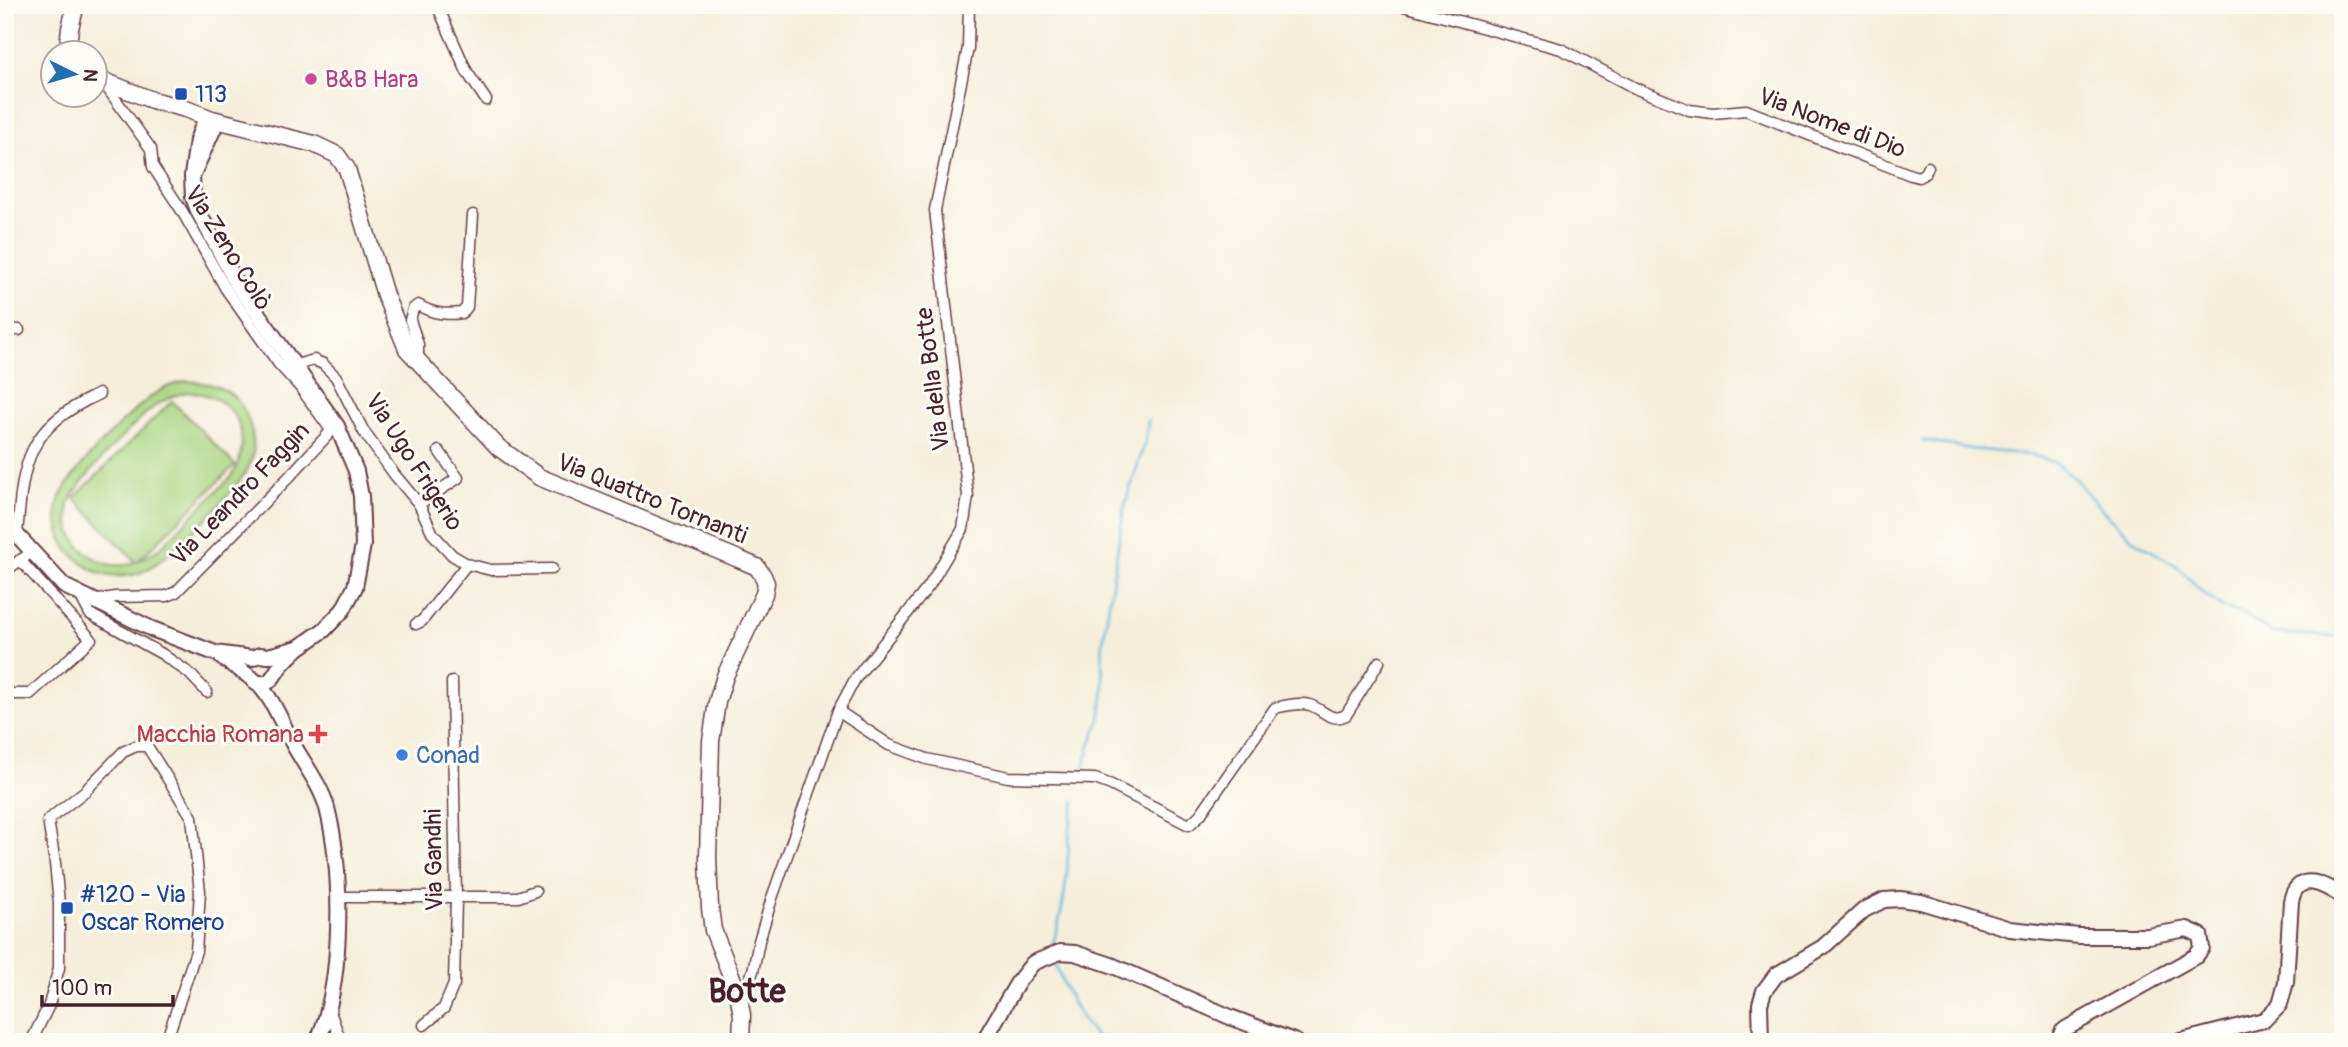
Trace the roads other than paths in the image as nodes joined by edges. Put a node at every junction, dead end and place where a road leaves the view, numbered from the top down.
1 (76, 5) edge
2 (437, 5) edge
3 (969, 5) edge
4 (1400, 5) edge
5 (70, 38) edge
6 (108, 84) edge
7 (108, 93) edge
8 (486, 100) dead end
9 (186, 109) junction
10 (212, 119) junction
11 (256, 129) junction
12 (202, 143) junction
13 (1928, 167) dead end
14 (473, 215) dead end
15 (5, 329) edge
16 (19, 330) dead end
17 (418, 361) junction
18 (296, 365) junction
19 (99, 394) dead end
20 (334, 428) junction
21 (439, 451) dead end
22 (419, 504) junction
23 (5, 522) edge
24 (17, 535) junction
25 (26, 556) junction
26 (467, 564) junction
27 (552, 569) dead end
28 (5, 571) edge
29 (86, 598) junction
30 (416, 624) dead end
31 (298, 648) junction
32 (215, 653) junction
33 (268, 656) junction
34 (252, 659) junction
35 (1379, 662) dead end
36 (274, 675) junction
37 (253, 678) junction
38 (452, 682) dead end
39 (207, 692) dead end
40 (5, 694) edge
41 (275, 709) junction
42 (838, 711) junction
43 (535, 891) dead end
44 (337, 897) junction
45 (2343, 897) edge
46 (456, 898) junction
47 (738, 993) junction
48 (328, 1009) junction
49 (424, 1025) dead end
50 (31, 1042) edge
51 (166, 1042) edge
52 (317, 1042) edge
53 (341, 1042) edge
54 (741, 1042) edge
55 (984, 1042) edge
56 (1296, 1042) edge
57 (1761, 1042) edge
58 (2058, 1042) edge
59 (2178, 1042) edge

1 - 5 main road
2 - 8 street
3 - 42 street, Via della Botte
4 - 13 street, Via Nome di Dio
6 - 9 main road, Via Quattro Tornanti
7 - 20 street, Via Zeno Colò
9 - 10 main road, Via Quattro Tornanti
9 - 12 main road
10 - 11 main road, Via Quattro Tornanti
10 - 12 main road
11 - 12 main road
11 - 17 main road, Via Quattro Tornanti
12 - 18 main road
14 - 17 street
15 - 16 street
17 - 47 main road, Via Quattro Tornanti
18 - 20 main road
18 - 22 street, Via Ugo Frigerio
19 - 24 street
20 - 29 street, Via Leandro Faggin
20 - 31 main road
21 - 22 street
22 - 26 street, Via Ugo Frigerio
23 - 24 main road
24 - 25 main road
25 - 28 street
25 - 29 main road
25 - 40 street
26 - 27 street, Via Ugo Frigerio
26 - 30 street
29 - 32 main road
29 - 39 street
31 - 33 main road
31 - 36 main road
32 - 34 main road
32 - 37 main road
33 - 34 main road
33 - 36 main road
34 - 37 main road
35 - 42 street
36 - 37 main road
36 - 41 main road
37 - 41 main road
38 - 46 street, Via Gandhi
41 - 44 main road
42 - 47 street, Via della Botte
43 - 46 street
44 - 46 street
44 - 48 main road
45 - 59 main road
46 - 49 street, Via Gandhi
47 - 54 main road, Via Quattro Tornanti
48 - 52 main road
48 - 53 street
50 - 51 street
55 - 56 main road
57 - 58 main road

